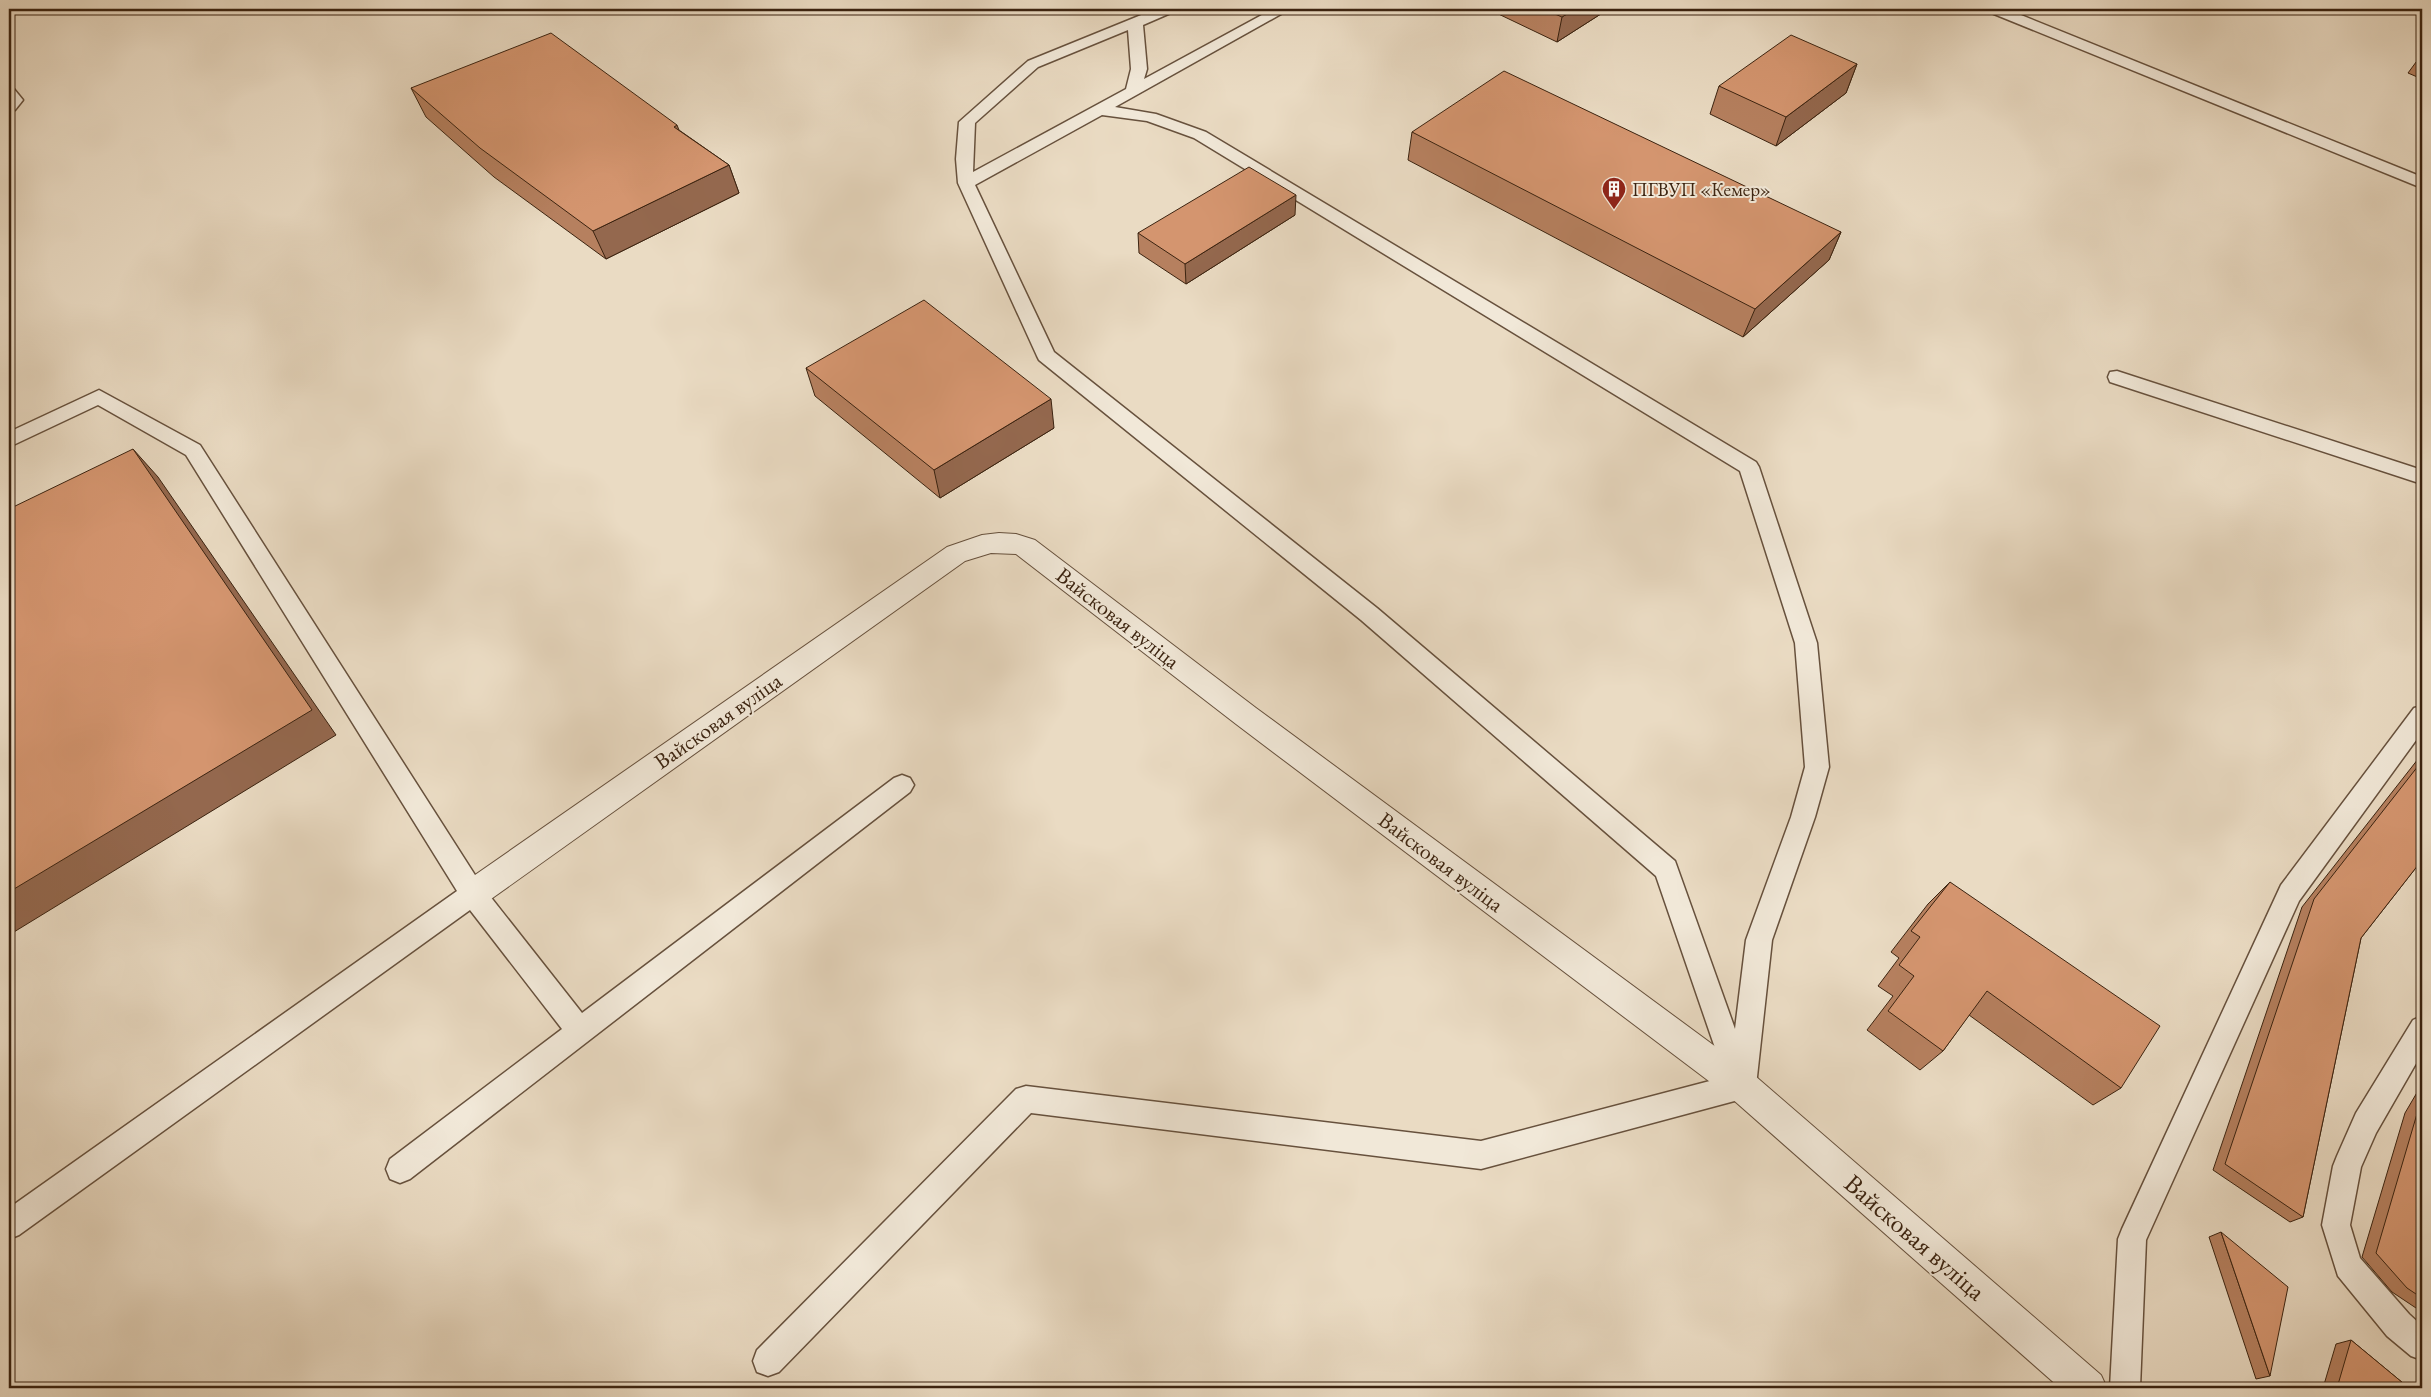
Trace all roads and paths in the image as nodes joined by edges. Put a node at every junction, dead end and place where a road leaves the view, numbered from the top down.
1 (1168, 9) edge
2 (1283, 9) edge
3 (1994, 9) edge
4 (1135, 22) junction
5 (9, 92) edge
6 (1133, 92) junction
7 (9, 107) edge
8 (1100, 110) junction
9 (966, 183) junction
10 (2422, 183) edge
11 (2117, 377) dead end
12 (9, 440) edge
13 (2422, 477) edge
14 (2422, 715) edge
15 (902, 785) dead end
16 (473, 894) junction
17 (2422, 1029) edge
18 (580, 1031) junction
19 (1742, 1086) junction
20 (400, 1169) dead end
21 (9, 1225) edge
22 (2422, 1345) edge
23 (768, 1361) dead end
24 (2088, 1388) edge
25 (2125, 1388) edge

1 - 4 lane, Вайсковая вуліца
2 - 6 lane
3 - 10 lane
4 - 6 lane
4 - 9 lane, Вайсковая вуліца
5 - 7 lane
6 - 8 lane
8 - 9 lane
8 - 19 lane
9 - 19 lane, Вайсковая вуліца
11 - 13 lane
12 - 16 lane
14 - 25 lane
15 - 18 lane
16 - 18 lane
16 - 19 street, Вайсковая вуліца
16 - 21 lane
17 - 22 lane
18 - 20 lane
19 - 23 lane
19 - 24 street, Вайсковая вуліца

